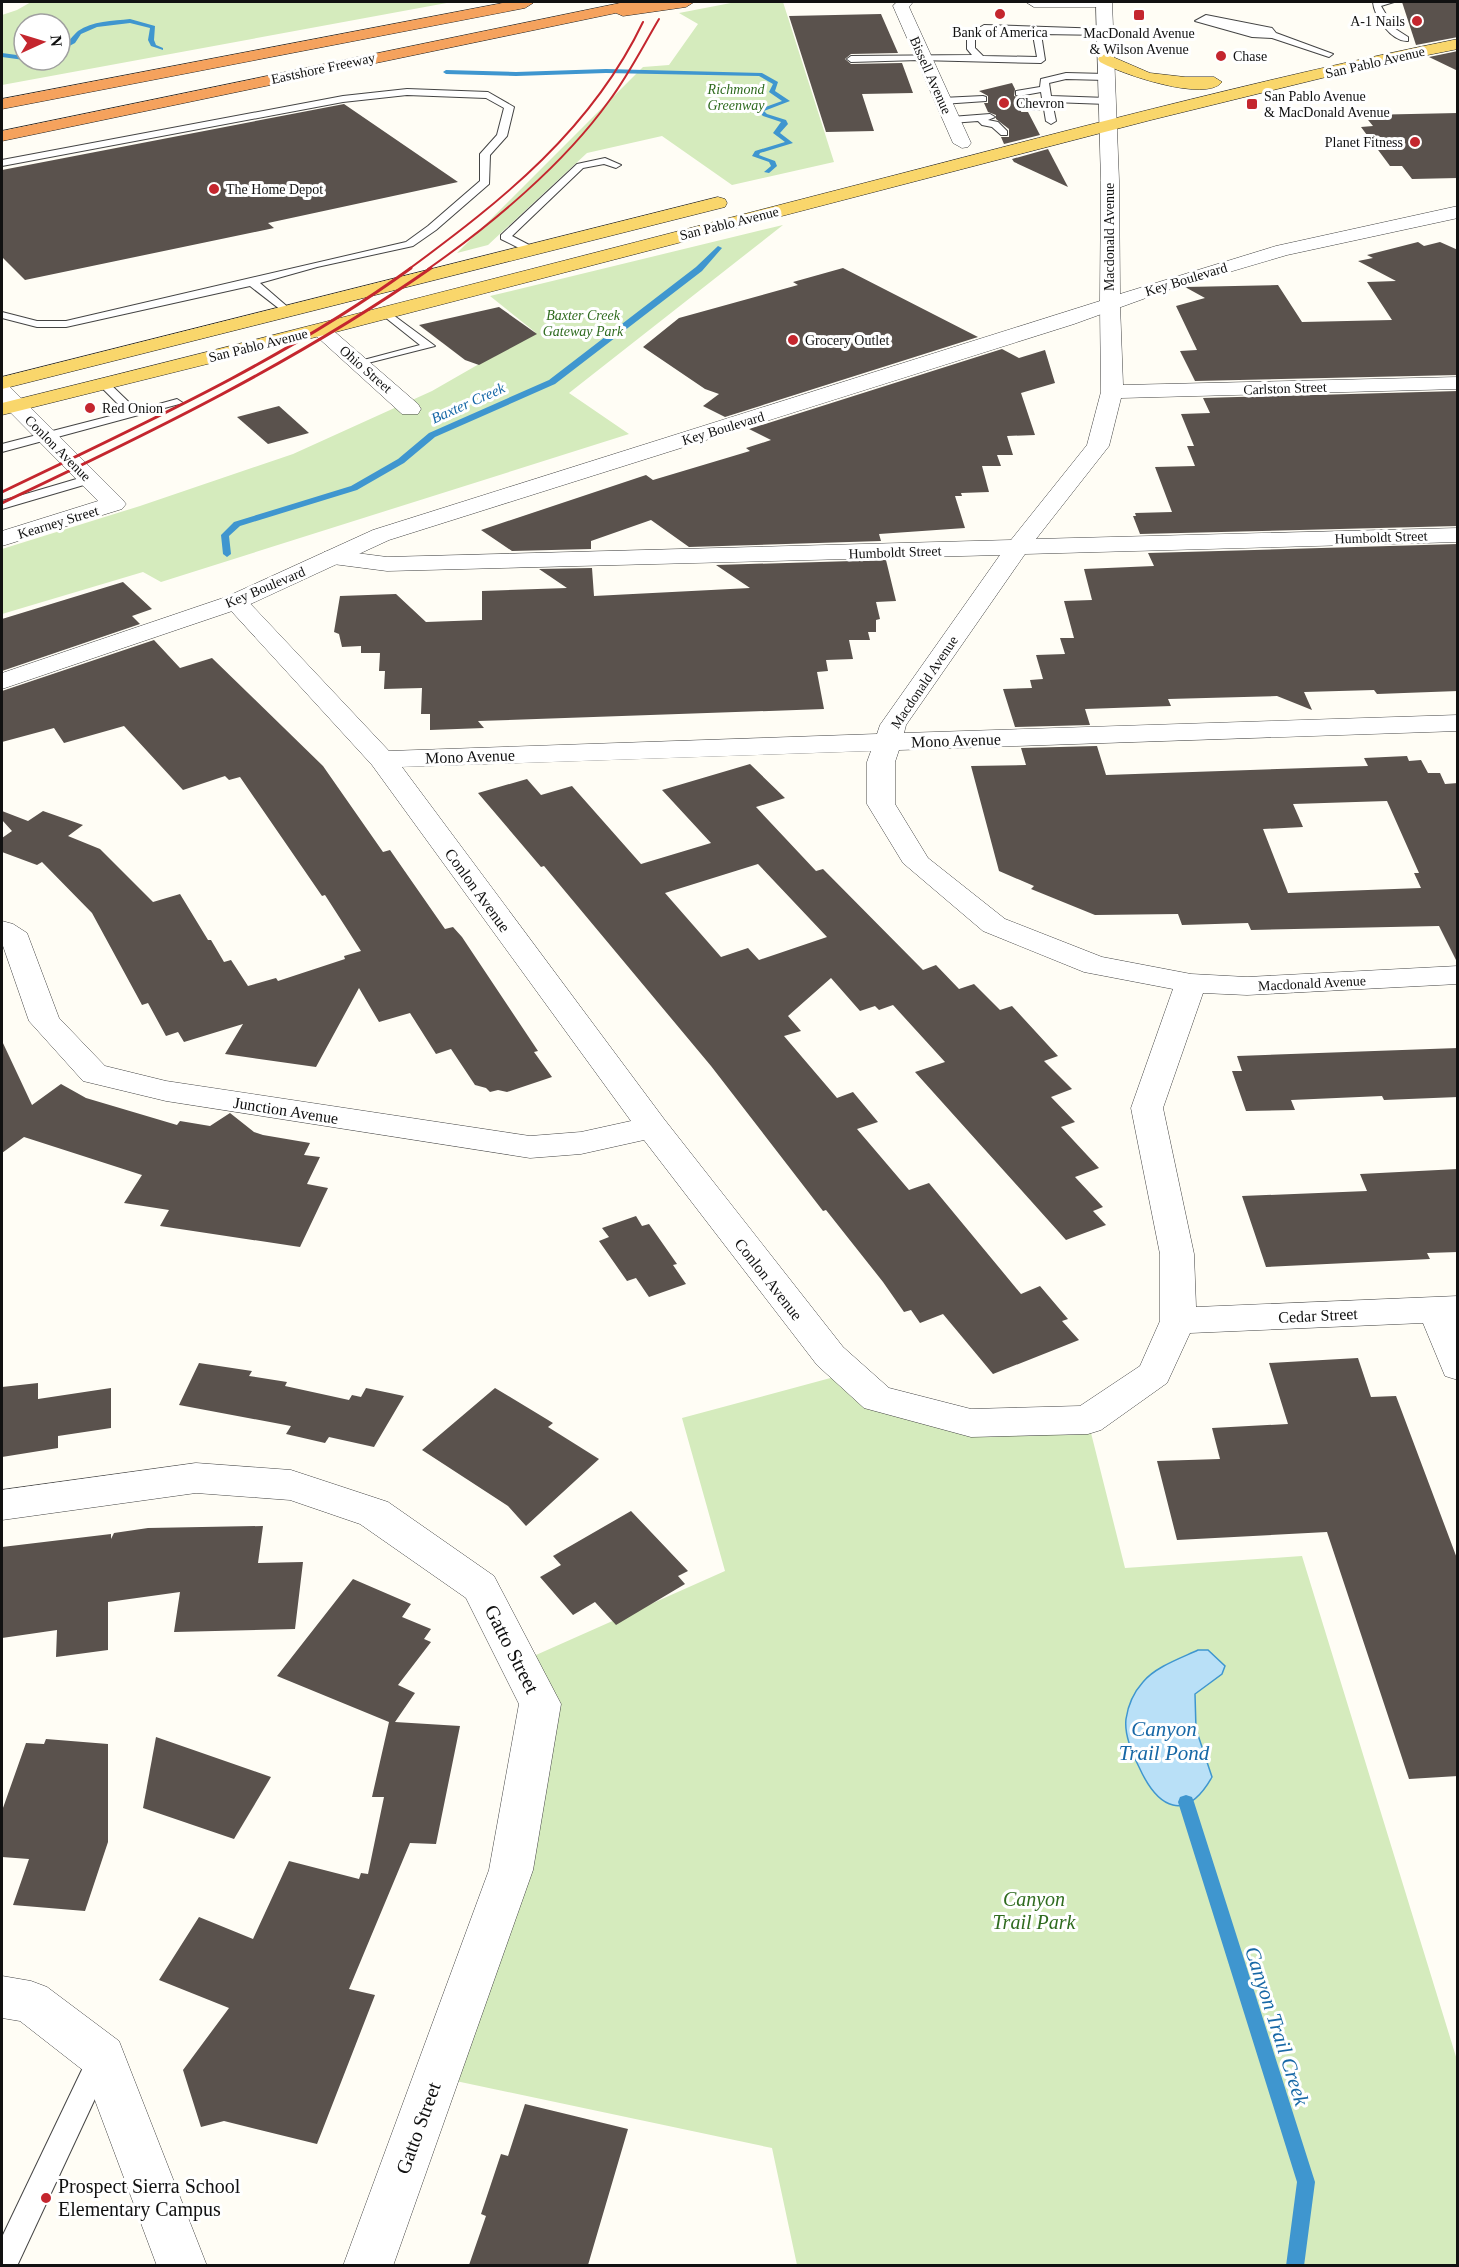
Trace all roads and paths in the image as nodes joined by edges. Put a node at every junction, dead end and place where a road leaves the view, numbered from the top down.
1 (533, 2) edge
2 (645, 2) edge
3 (686, 2) edge
4 (1034, 2) edge
5 (1102, 2) edge
6 (1390, 2) edge
7 (903, 4) edge
8 (517, 27) junction
9 (1458, 29) edge
10 (1031, 30) junction
11 (1105, 32) junction
12 (1273, 35) junction
13 (1405, 39) junction
14 (1458, 44) edge
15 (1329, 54) junction
16 (922, 58) junction
17 (980, 58) junction
18 (850, 59) dead end
19 (1106, 59) junction
20 (1300, 61) dead end
21 (1281, 66) dead end
22 (1106, 77) junction
23 (1214, 82) junction
24 (1019, 93) dead end
25 (982, 99) dead end
26 (942, 101) junction
27 (2, 104) edge
28 (1048, 104) junction
29 (1026, 108) dead end
30 (1107, 112) junction
31 (951, 120) junction
32 (1004, 133) junction
33 (2, 136) edge
34 (962, 143) junction
35 (940, 148) dead end
36 (2, 163) edge
37 (616, 165) dead end
38 (736, 198) dead end
39 (1458, 212) edge
40 (529, 249) junction
41 (252, 282) junction
42 (1110, 305) junction
43 (286, 311) junction
44 (385, 312) junction
45 (2, 315) edge
46 (321, 330) junction
47 (360, 364) junction
48 (2, 383) edge
49 (103, 383) junction
50 (1458, 383) edge
51 (1112, 392) junction
52 (6, 402) edge
53 (177, 403) dead end
54 (410, 409) dead end
55 (134, 414) junction
56 (47, 436) junction
57 (2, 448) edge
58 (90, 479) junction
59 (114, 504) joint
60 (2, 505) edge
61 (1458, 535) edge
62 (2, 539) edge
63 (1017, 548) junction
64 (333, 557) junction
65 (235, 602) junction
66 (2, 681) edge
67 (1458, 723) edge
68 (886, 743) junction
69 (382, 759) junction
70 (2, 930) edge
71 (1458, 975) edge
72 (1191, 984) junction
73 (652, 1127) junction
74 (1447, 1309) edge
75 (1178, 1321) junction
76 (1458, 1367) edge
77 (2, 1505) edge
78 (2, 1997) edge
79 (102, 2057) junction
80 (2, 2265) edge
81 (182, 2265) edge
82 (368, 2265) edge

1 - 27 highway, Eastshore Freeway
2 - 8 highway, Eastshore Freeway
3 - 8 highway
4 - 5 street
5 - 11 street, Macdonald Avenue
6 - 13 lane
7 - 16 street, Bissell Avenue
8 - 33 highway, Eastshore Freeway
9 - 13 main road, San Pablo Avenue
10 - 11 lane
10 - 17 lane
10 - 17 lane
11 - 19 street, Macdonald Avenue
12 - 12 lane
12 - 15 lane
13 - 15 main road, San Pablo Avenue
14 - 30 main road, San Pablo Avenue
15 - 20 main road, San Pablo Avenue
16 - 17 lane
16 - 18 lane
16 - 26 street, Bissell Avenue
19 - 22 street, Macdonald Avenue
19 - 23 main road
21 - 23 main road, San Pablo Avenue
22 - 28 lane
22 - 30 street, Macdonald Avenue
23 - 30 main road, San Pablo Avenue
24 - 28 lane
25 - 26 lane
26 - 31 street, Bissell Avenue
28 - 29 lane
28 - 30 main road, San Pablo Avenue
28 - 32 main road, San Pablo Avenue
30 - 42 street, Macdonald Avenue
30 - 44 main road, San Pablo Avenue
31 - 32 lane
31 - 34 street, Bissell Avenue
32 - 34 main road, San Pablo Avenue
34 - 35 main road, San Pablo Avenue
36 - 41 lane
37 - 40 lane
38 - 40 main road, San Pablo Avenue
39 - 42 street, Key Boulevard
40 - 43 main road, San Pablo Avenue
41 - 43 lane
41 - 45 lane
42 - 51 street, Macdonald Avenue
42 - 64 street, Key Boulevard
43 - 48 main road, San Pablo Avenue
44 - 46 main road, San Pablo Avenue
44 - 47 lane
46 - 47 street, Ohio Street
46 - 49 main road, San Pablo Avenue
47 - 54 street, Ohio Street
49 - 52 main road, San Pablo Avenue
49 - 55 lane
50 - 51 street, Carlston Street
51 - 63 street, Macdonald Avenue
52 - 56 street, Conlon Avenue
53 - 55 lane
55 - 56 lane
56 - 57 lane
56 - 58 street, Conlon Avenue
58 - 59 street, Conlon Avenue
58 - 60 lane
59 - 62 street, Kearney Street
61 - 63 street, Humboldt Street
63 - 64 street, Humboldt Street
63 - 68 street, Macdonald Avenue
64 - 65 street, Key Boulevard
65 - 66 street, Key Boulevard
65 - 69 street, Conlon Avenue
67 - 68 street, Mono Avenue
68 - 69 street, Mono Avenue
68 - 72 street, Macdonald Avenue
69 - 73 street, Conlon Avenue
70 - 73 street, Junction Avenue
71 - 72 street, Macdonald Avenue
72 - 75 street, Conlon Avenue
73 - 75 street, Conlon Avenue
74 - 75 street, Cedar Street
74 - 76 street
77 - 82 street, Gatto Street
78 - 79 street
79 - 80 lane
79 - 81 street

